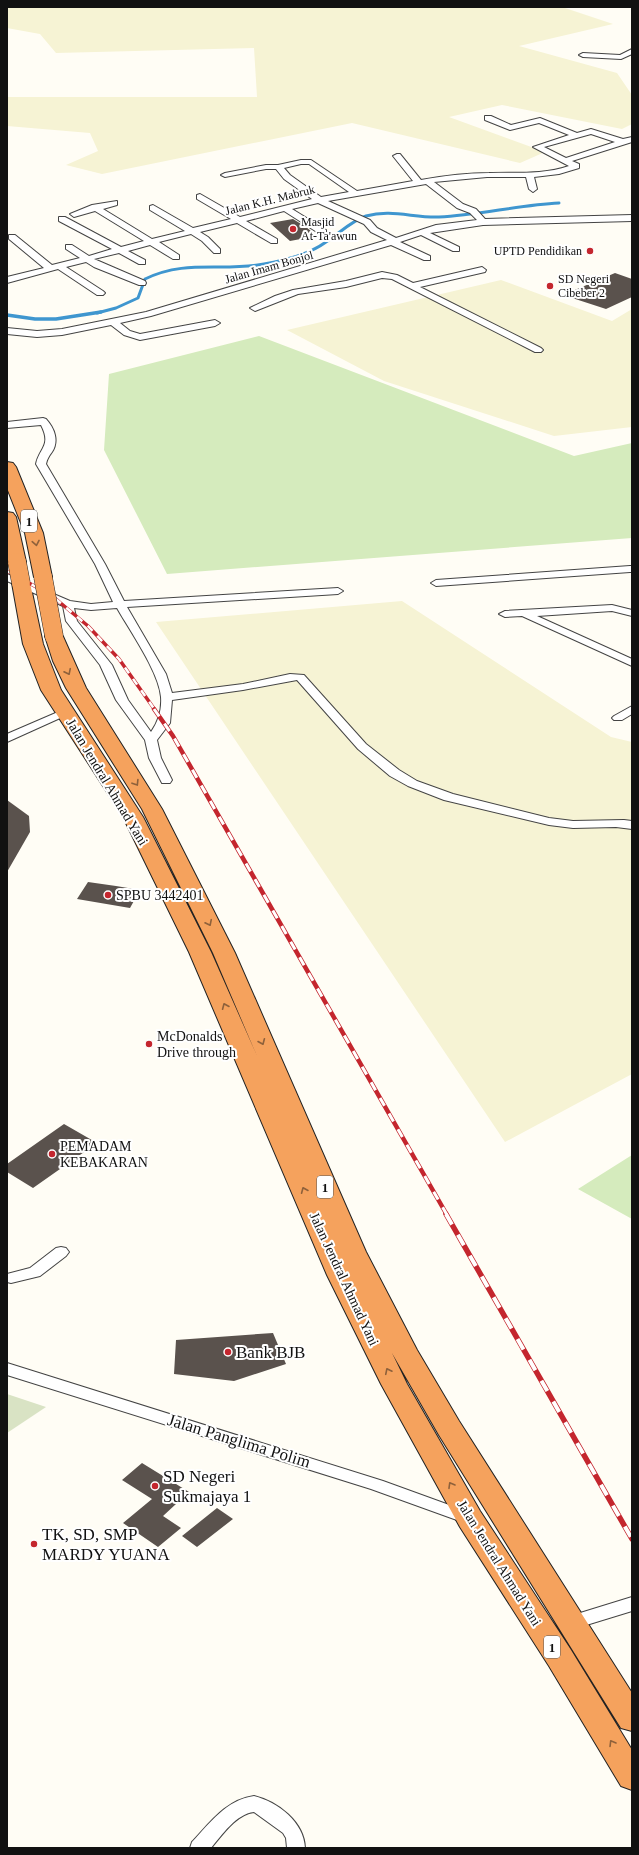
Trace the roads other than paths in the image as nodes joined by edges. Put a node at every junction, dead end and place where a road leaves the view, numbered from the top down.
1 (632, 51) edge
2 (583, 55) dead end
3 (621, 57) junction
4 (632, 57) edge
5 (528, 115) dead end
6 (488, 118) dead end
7 (540, 120) junction
8 (632, 139) edge
9 (580, 141) junction
10 (621, 141) junction
11 (597, 151) junction
12 (397, 156) dead end
13 (564, 161) junction
14 (278, 167) junction
15 (225, 175) dead end
16 (529, 175) junction
17 (422, 181) junction
18 (533, 189) dead end
19 (355, 193) junction
20 (200, 197) dead end
21 (319, 200) junction
22 (114, 203) dead end
23 (95, 207) junction
24 (153, 208) dead end
25 (286, 209) junction
26 (74, 214) dead end
27 (632, 218) edge
28 (62, 219) dead end
29 (236, 220) junction
30 (483, 222) junction
31 (191, 231) junction
32 (323, 232) dead end
33 (421, 232) junction
34 (12, 237) dead end
35 (152, 241) junction
36 (274, 241) dead end
37 (394, 241) junction
38 (69, 247) dead end
39 (456, 249) dead end
40 (121, 250) junction
41 (217, 250) dead end
42 (176, 257) dead end
43 (427, 258) dead end
44 (88, 260) junction
45 (142, 262) dead end
46 (56, 268) junction
47 (482, 270) dead end
48 (274, 277) junction
49 (7, 280) edge
50 (142, 283) dead end
51 (412, 286) junction
52 (296, 292) junction
53 (100, 293) dead end
54 (255, 308) dead end
55 (113, 322) junction
56 (215, 323) dead end
57 (7, 331) edge
58 (538, 350) dead end
59 (7, 425) edge
60 (7, 467) edge
61 (7, 517) edge
62 (631, 569) edge
63 (12, 570) edge
64 (436, 583) dead end
65 (338, 592) dead end
66 (68, 604) junction
67 (121, 606) junction
68 (632, 613) edge
69 (505, 614) dead end
70 (525, 614) junction
71 (632, 663) edge
72 (167, 698) junction
73 (632, 708) edge
74 (65, 712) junction
75 (618, 718) dead end
76 (7, 738) edge
77 (151, 740) junction
78 (166, 780) dead end
79 (632, 825) edge
80 (61, 1252) dead end
81 (11, 1278) dead end
82 (7, 1369) edge
83 (470, 1519) junction
84 (632, 1604) edge
85 (570, 1623) junction
86 (632, 1719) edge
87 (632, 1777) edge
88 (199, 1848) edge
89 (296, 1848) edge

1 - 3 street
2 - 3 street
3 - 4 street
5 - 7 street
6 - 7 street
7 - 9 street
8 - 10 street
9 - 10 street
9 - 11 street
9 - 13 street
10 - 11 street
11 - 13 street
12 - 17 street
13 - 16 street, Jalan K.H. Mabruk
14 - 15 street
14 - 19 street
14 - 21 street
16 - 17 street, Jalan K.H. Mabruk
16 - 18 street
17 - 19 street, Jalan K.H. Mabruk
17 - 30 street
19 - 21 street, Jalan K.H. Mabruk
20 - 29 street
21 - 25 street, Jalan K.H. Mabruk
21 - 37 street
22 - 23 street
23 - 26 street
23 - 35 street
24 - 31 street
25 - 29 street, Jalan K.H. Mabruk
25 - 32 street
27 - 30 street, Jalan Imam Bonjol
28 - 40 street
29 - 31 street, Jalan K.H. Mabruk
29 - 36 street
30 - 33 street, Jalan Imam Bonjol
31 - 35 street, Jalan K.H. Mabruk
31 - 41 street
33 - 37 street, Jalan Imam Bonjol
33 - 39 street
34 - 46 street
35 - 40 street, Jalan K.H. Mabruk
35 - 42 street
37 - 43 street
37 - 48 street, Jalan Imam Bonjol
38 - 44 street
40 - 44 street, Jalan K.H. Mabruk
40 - 45 street
44 - 46 street, Jalan K.H. Mabruk
44 - 50 street
46 - 49 street, Jalan K.H. Mabruk
46 - 53 street
47 - 51 street
48 - 52 street
48 - 55 street, Jalan Imam Bonjol
51 - 52 street
51 - 58 street
52 - 54 street
55 - 56 street
55 - 57 street, Jalan Imam Bonjol
59 - 67 street
60 -> 85 highway, Jalan Jendral Ahmad Yani / 1, bridge
61 - 63 highway, Jalan Jendral Ahmad Yani / 1
62 - 64 street
63 - 66 street
63 - 74 highway, Jalan Jendral Ahmad Yani / 1, bridge
65 - 67 street
66 - 67 street
66 - 77 street
67 - 72 street
68 - 70 street
69 - 70 street
70 - 71 street
72 - 77 street
72 - 79 street
73 - 75 street
74 - 76 street
83 -> 74 highway, Jalan Jendral Ahmad Yani / 1
77 - 78 street
80 - 81 street
82 - 83 street, Jalan Panglima Polim
87 -> 83 highway, Jalan Jendral Ahmad Yani / 1
84 - 85 street
85 - 86 highway, Jalan Jendral Ahmad Yani / 1
88 - 89 street

